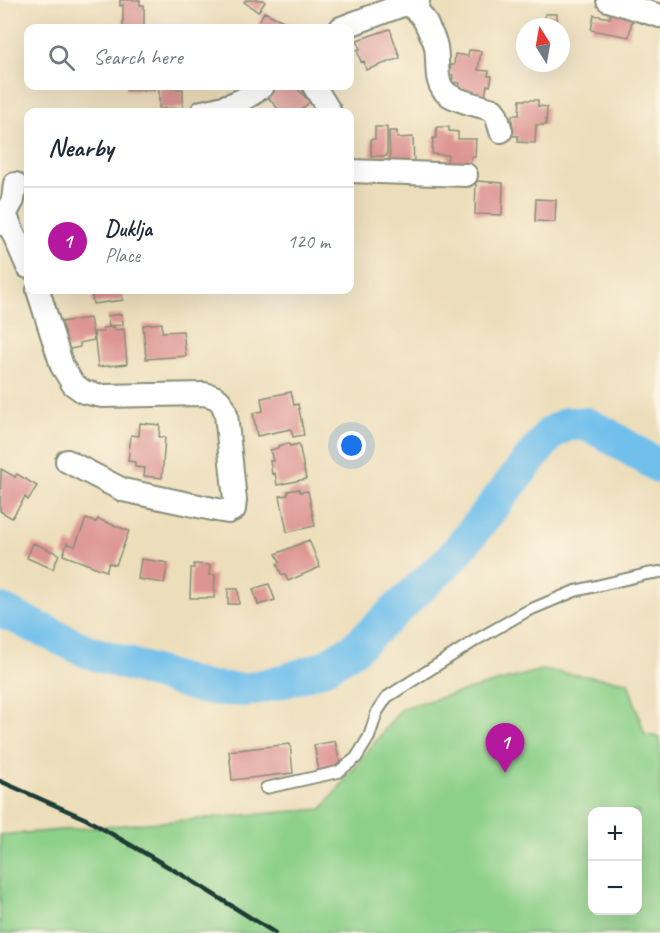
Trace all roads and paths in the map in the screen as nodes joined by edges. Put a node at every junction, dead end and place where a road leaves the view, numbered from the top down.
1 (608, 0) edge
2 (411, 1) edge
3 (660, 16) edge
4 (351, 24) edge
5 (257, 90) edge
6 (316, 90) edge
7 (222, 108) edge
8 (328, 108) edge
9 (501, 131) dead end
10 (354, 171) edge
11 (466, 175) dead end
12 (15, 183) edge
13 (2, 221) edge
14 (24, 258) edge
15 (39, 294) edge
16 (67, 462) dead end
17 (660, 572) edge
18 (266, 788) dead end

1 - 3 street
2 - 4 street
2 - 9 street
5 - 7 street
6 - 8 street
10 - 11 street
12 - 13 street
13 - 14 street
15 - 16 street
17 - 18 lane

